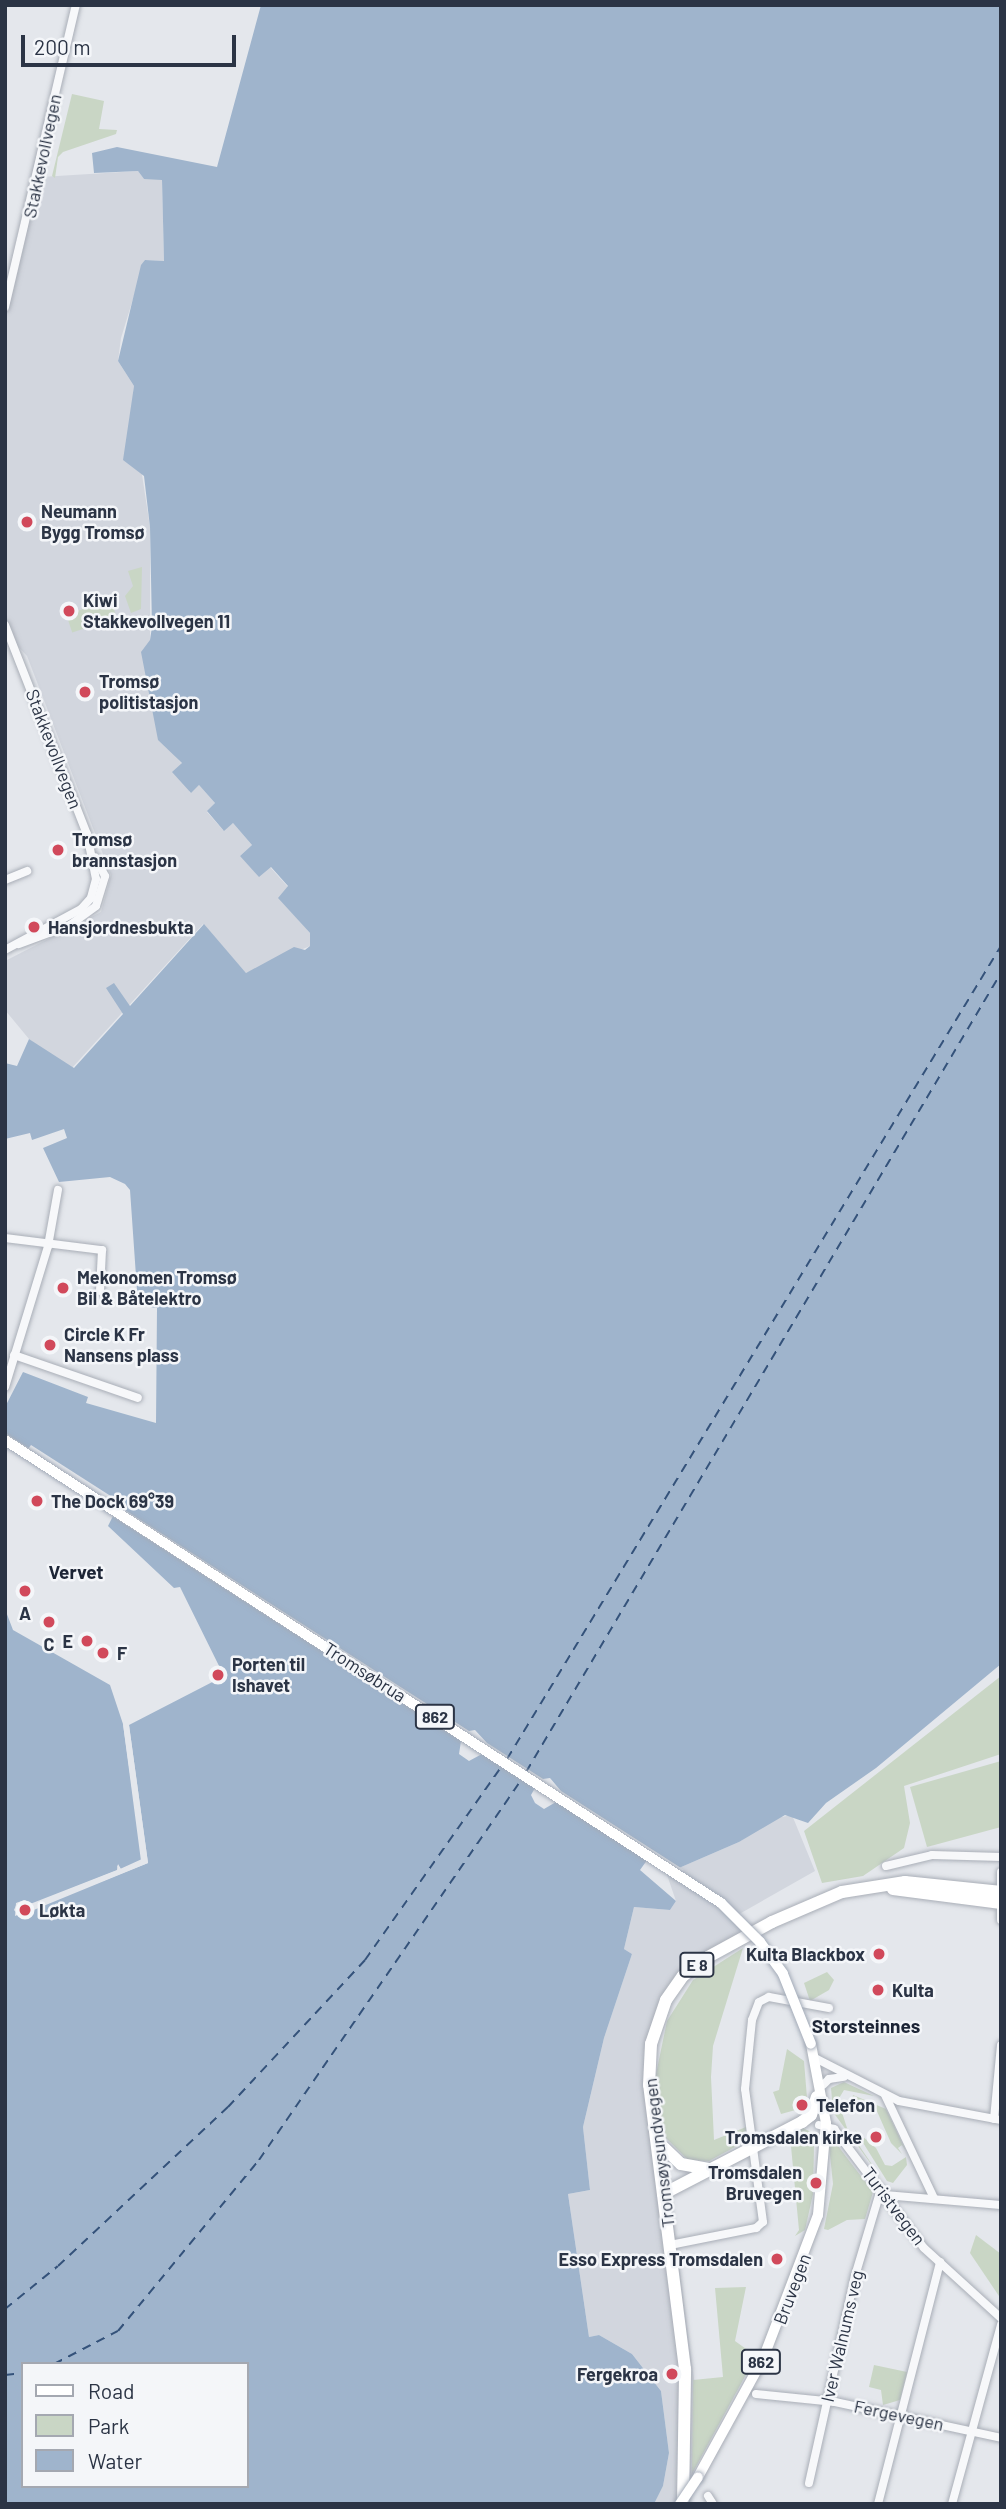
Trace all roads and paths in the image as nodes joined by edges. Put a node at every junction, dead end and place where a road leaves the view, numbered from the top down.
1 (76, 5) edge
2 (5, 307) edge
3 (5, 625) edge
4 (27, 871) dead end
5 (5, 880) edge
6 (5, 950) edge
7 (58, 1189) dead end
8 (5, 1238) edge
9 (48, 1246) junction
10 (100, 1292) dead end
11 (10, 1361) edge
12 (5, 1387) edge
13 (138, 1398) dead end
14 (5, 1440) edge
15 (1001, 1857) edge
16 (886, 1866) dead end
17 (1001, 1872) edge
18 (999, 1897) edge
19 (1001, 1920) edge
20 (829, 2008) dead end
21 (811, 2045) joint
22 (1001, 2047) edge
23 (815, 2058) junction
24 (845, 2077) junction
25 (820, 2091) junction
26 (885, 2095) junction
27 (997, 2119) edge
28 (823, 2125) junction
29 (656, 2139) junction
30 (753, 2148) junction
31 (719, 2166) junction
32 (883, 2192) junction
33 (663, 2194) junction
34 (934, 2198) junction
35 (1001, 2205) edge
36 (670, 2245) junction
37 (940, 2262) junction
38 (1001, 2318) edge
39 (1001, 2325) edge
40 (756, 2393) dead end
41 (827, 2400) junction
42 (899, 2416) junction
43 (972, 2431) junction
44 (1001, 2438) edge
45 (809, 2483) dead end
46 (682, 2504) edge
47 (878, 2504) edge
48 (952, 2504) edge

1 - 2 street, Stakkevollvegen
3 - 6 street, Stakkevollvegen
4 - 5 street
7 - 9 street
8 - 9 street
9 - 10 street
9 - 11 street
11 - 12 street
11 - 13 street
14 - 21 main road, Tromsøbrua / 862, bridge
15 - 16 street
17 - 18 street
18 - 19 street
18 - 29 highway, Tromsøysundvegen / E 8
20 - 30 street
21 - 23 main road, Bruvegen / 862
22 - 27 street
23 - 24 street
23 - 25 main road, Bruvegen / 862
24 - 25 street
24 - 26 street
25 - 28 main road, Bruvegen / 862
25 - 30 highway
26 - 27 street
26 - 34 street
28 - 32 street, Turistvegen
28 - 46 main road, Bruvegen / 862, bridge
29 - 31 highway
29 - 33 highway, Tromsøysundvegen / E 8
30 - 31 highway
30 - 36 street
31 - 33 highway
32 - 34 street
32 - 37 street, Turistvegen
32 - 41 street, Iver Walnums veg
33 - 36 highway, Tromsøysundvegen / E 8
34 - 35 street
36 - 46 highway, Tromsøysundvegen / E 8
37 - 38 street, Turistvegen
37 - 42 street
39 - 43 street
40 - 41 street, Fergevegen
41 - 42 street, Fergevegen
41 - 45 street, Iver Walnums veg
42 - 43 street, Fergevegen
42 - 47 street
43 - 44 street, Fergevegen
43 - 48 street

